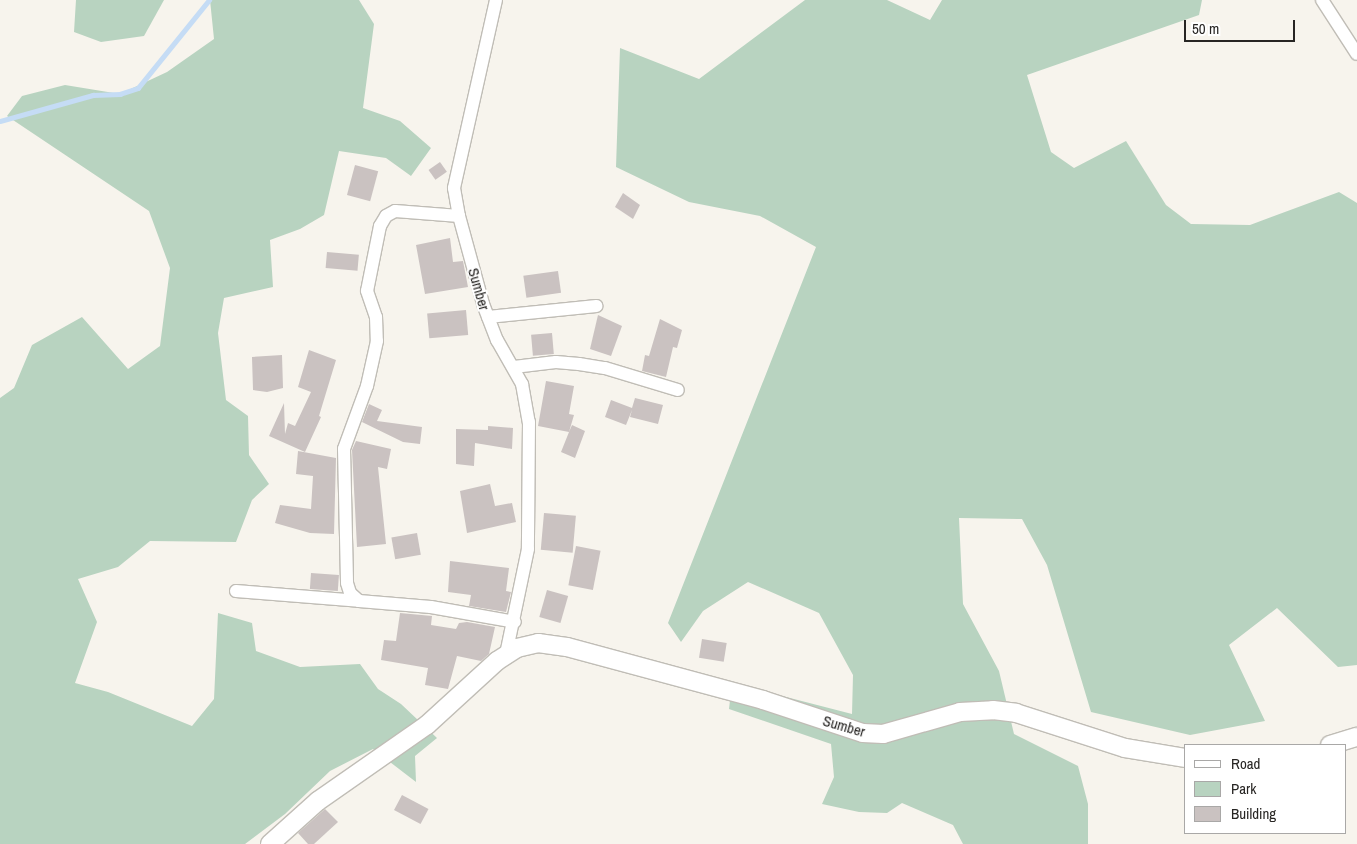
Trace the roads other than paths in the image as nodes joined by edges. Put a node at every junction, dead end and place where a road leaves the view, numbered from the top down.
1 (496, 0) edge
2 (1322, 0) edge
3 (1357, 54) edge
4 (459, 216) junction
5 (596, 306) dead end
6 (488, 317) junction
7 (514, 367) junction
8 (678, 390) dead end
9 (236, 592) dead end
10 (359, 601) junction
11 (514, 622) junction
12 (506, 654) junction
13 (1357, 738) edge
14 (1334, 744) edge
15 (1184, 758) edge
16 (270, 844) edge

1 - 4 street, Sumber
2 - 3 street
4 - 6 street, Sumber
4 - 10 street
5 - 6 street
6 - 7 street, Sumber
7 - 8 street
7 - 11 street, Sumber
9 - 10 street
10 - 11 street
11 - 12 street, Sumber
12 - 15 street, Sumber
12 - 16 street
13 - 14 street

